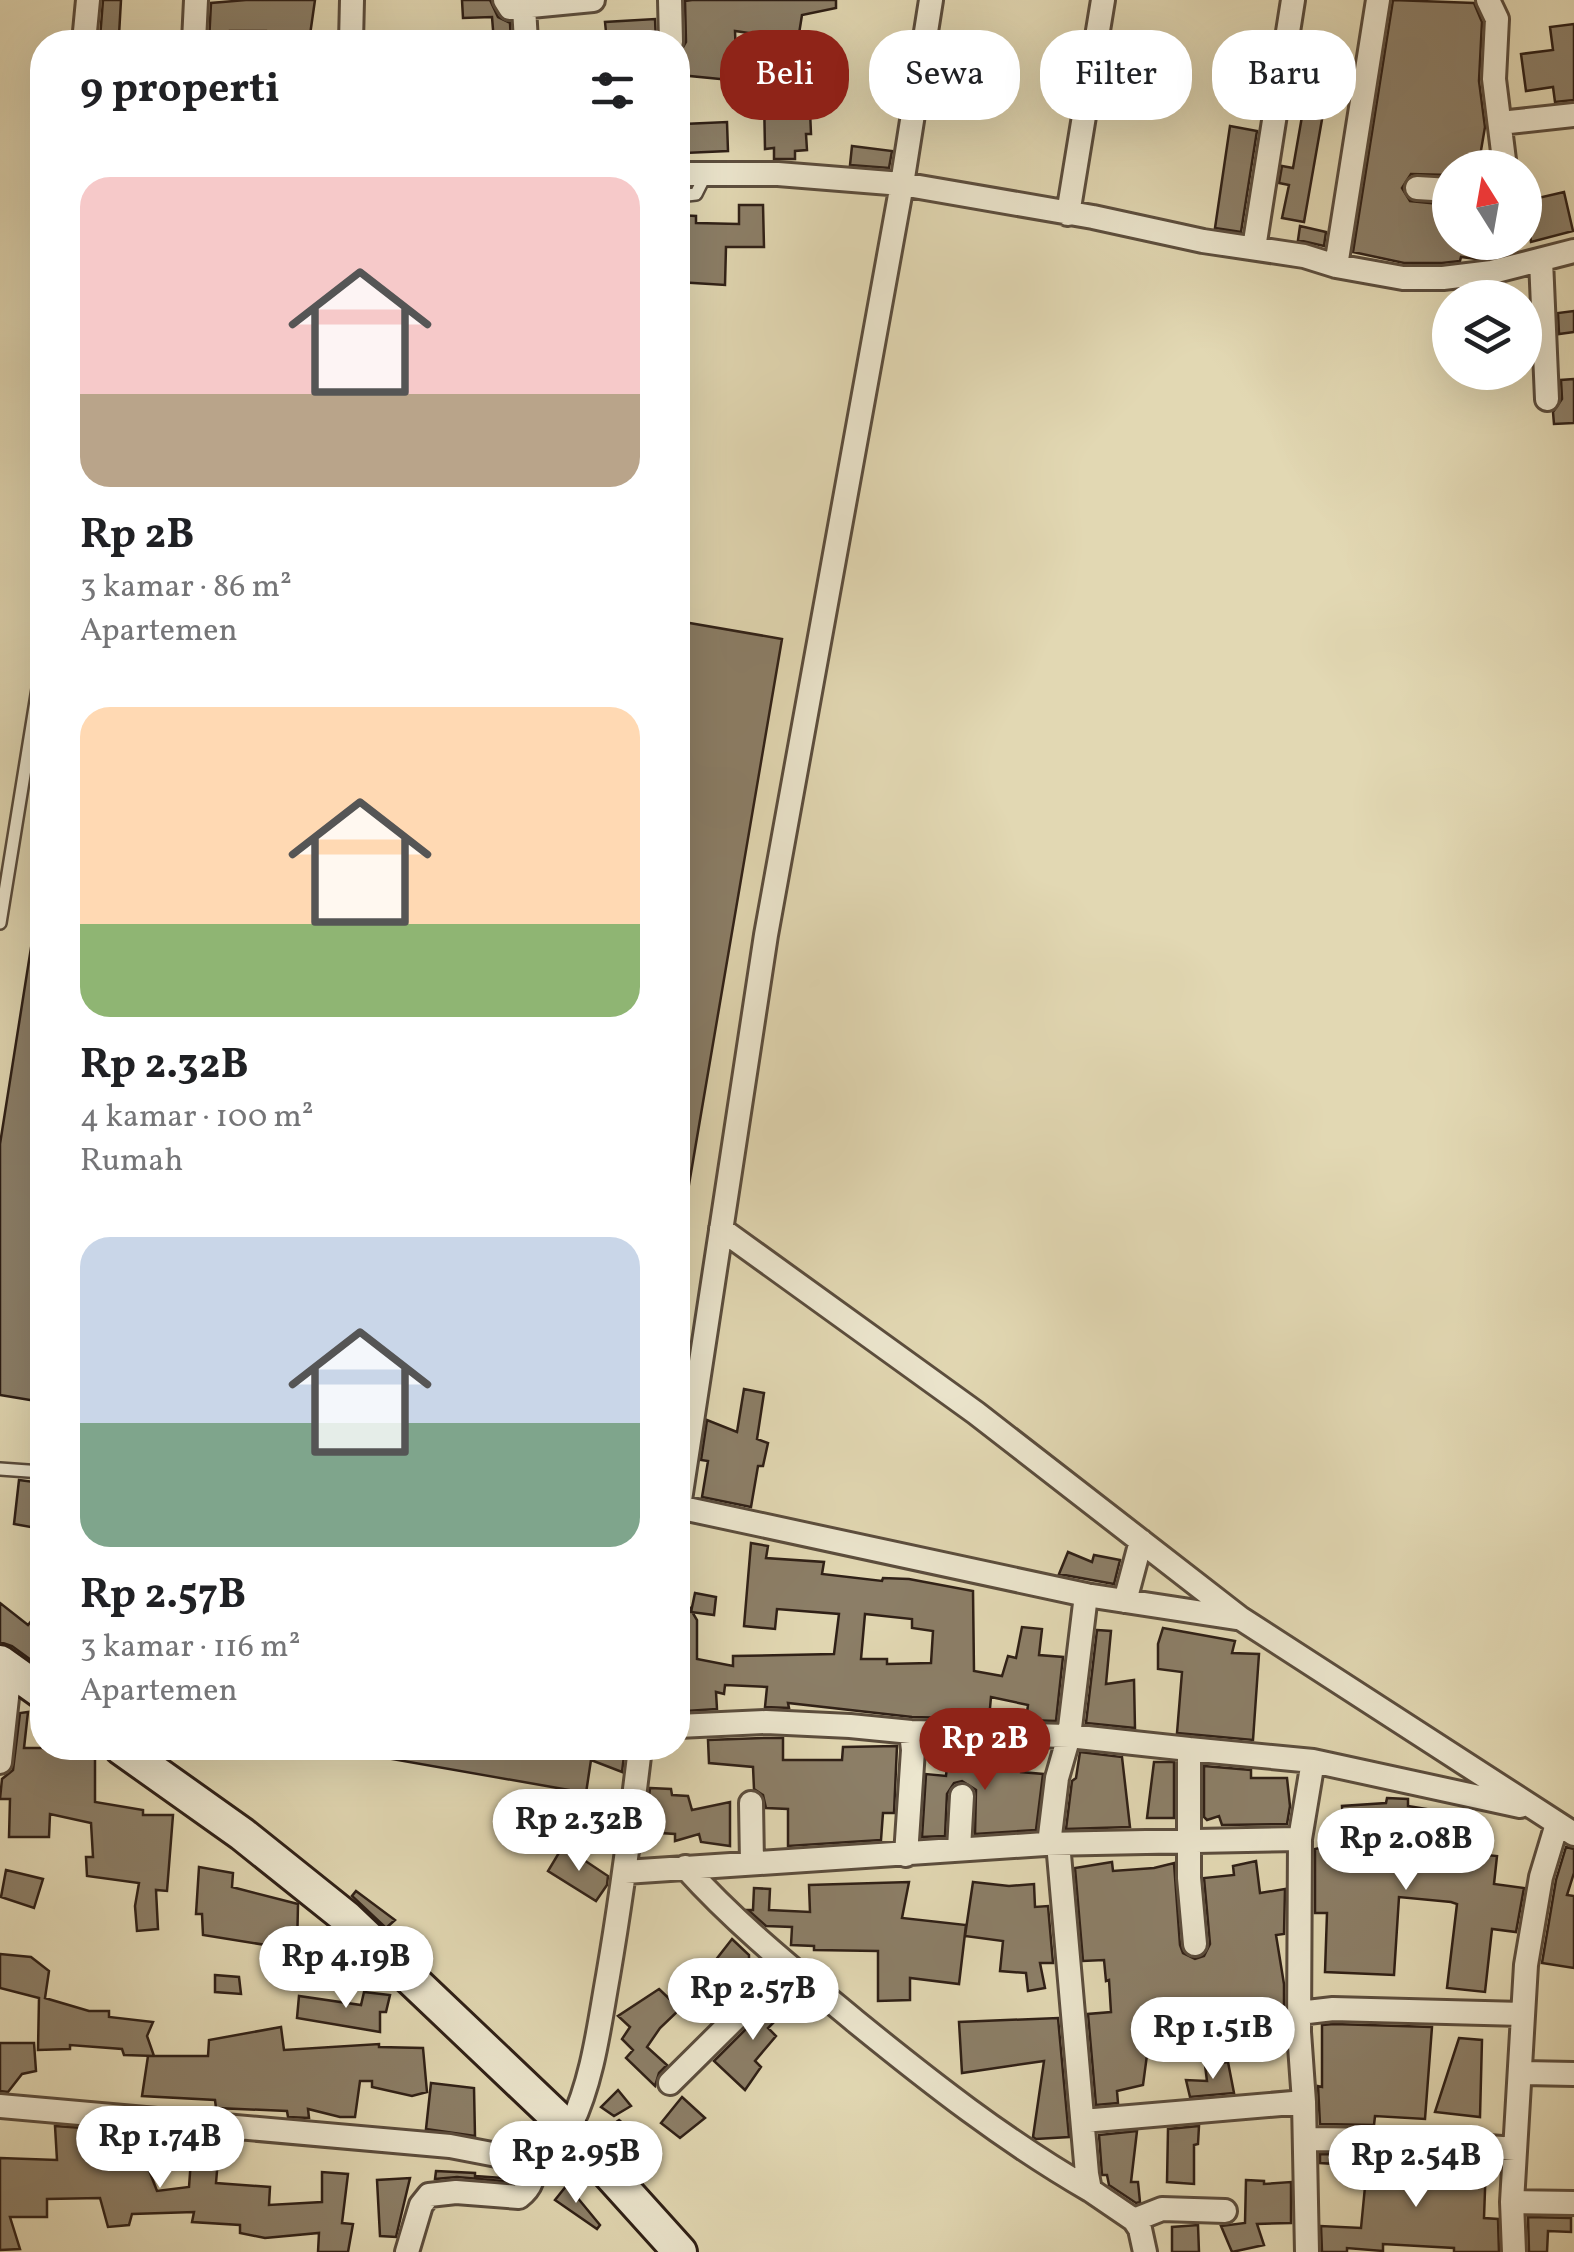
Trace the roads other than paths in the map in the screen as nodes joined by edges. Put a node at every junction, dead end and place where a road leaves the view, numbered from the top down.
1 (88, 0) edge
2 (196, 0) edge
3 (352, 0) edge
4 (593, 0) edge
5 (670, 0) edge
6 (931, 0) edge
7 (1103, 0) edge
8 (1293, 0) edge
9 (1378, 0) edge
10 (1488, 0) edge
11 (514, 4) edge
12 (85, 30) edge
13 (195, 30) edge
14 (352, 30) edge
15 (522, 30) edge
16 (671, 30) edge
17 (1574, 115) edge
18 (1500, 123) junction
19 (1503, 150) edge
20 (690, 174) edge
21 (706, 174) junction
22 (902, 184) junction
23 (1418, 188) dead end
24 (1432, 189) edge
25 (690, 195) edge
26 (1068, 214) junction
27 (1254, 248) junction
28 (1574, 251) edge
29 (1542, 254) edge
30 (1513, 260) edge
31 (1526, 260) edge
32 (1336, 266) junction
33 (1547, 399) dead end
34 (30, 738) edge
35 (0, 923) edge
36 (721, 1229) junction
37 (690, 1432) edge
38 (0, 1469) edge
39 (30, 1471) edge
40 (690, 1512) edge
41 (1141, 1541) junction
42 (1086, 1595) junction
43 (1125, 1601) junction
44 (1240, 1618) junction
45 (5, 1666) edge
46 (30, 1684) edge
47 (690, 1725) edge
48 (911, 1732) junction
49 (1068, 1736) junction
50 (1190, 1749) junction
51 (138, 1760) edge
52 (639, 1760) edge
53 (1314, 1761) junction
54 (0, 1762) edge
55 (962, 1796) dead end
56 (751, 1803) dead end
57 (1533, 1809) junction
58 (1566, 1829) edge
59 (1300, 1839) junction
60 (1191, 1840) junction
61 (1054, 1844) junction
62 (959, 1850) junction
63 (906, 1854) junction
64 (752, 1862) junction
65 (685, 1866) junction
66 (625, 1872) junction
67 (1196, 1944) dead end
68 (788, 1966) junction
69 (1522, 2014) junction
70 (1299, 2023) junction
71 (1213, 2034) dead end
72 (1522, 2072) junction
73 (1574, 2074) edge
74 (670, 2082) dead end
75 (1304, 2102) junction
76 (0, 2106) edge
77 (1083, 2120) junction
78 (571, 2125) junction
79 (1304, 2139) junction
80 (1514, 2149) junction
81 (532, 2162) junction
82 (1090, 2190) junction
83 (1512, 2202) junction
84 (1574, 2203) edge
85 (1226, 2211) dead end
86 (1134, 2220) junction
87 (407, 2252) edge
88 (680, 2252) edge
89 (1145, 2252) edge
90 (1307, 2252) edge
91 (1514, 2252) edge

1 - 12 street
2 - 13 street
3 - 14 street
4 - 11 street
5 - 16 street
6 - 22 street
7 - 26 street
8 - 27 street
9 - 32 street
10 - 18 street
11 - 15 street
17 - 18 street
18 - 19 street
20 - 21 street
21 - 22 street
21 - 25 lane
22 - 26 street
22 - 36 street
23 - 24 street
26 - 27 street
27 - 32 street
28 - 29 street
30 - 32 street
31 - 33 street
34 - 35 lane
36 - 37 street
36 - 41 street
38 - 39 lane
40 - 42 street
41 - 43 street
41 - 44 street
42 - 43 street
42 - 49 street
43 - 44 street
44 - 57 street
45 - 46 main road
45 - 54 street
47 - 48 street
48 - 49 street
48 - 63 street
49 - 50 street
49 - 61 street
50 - 53 street
50 - 60 street
51 - 78 main road
52 - 66 street
53 - 57 street
53 - 59 street
55 - 62 street
56 - 64 street
57 - 58 street
58 - 69 street
59 - 60 street
59 - 70 street
60 - 61 street
60 - 67 street
61 - 62 street
61 - 77 street
62 - 63 street
63 - 64 street
64 - 65 street
65 - 66 street
65 - 68 street
66 - 78 street
68 - 74 street
68 - 82 street
69 - 70 street
69 - 72 street
70 - 71 street
70 - 75 street
72 - 73 street
72 - 80 street
75 - 77 street
75 - 79 street
76 - 81 street
77 - 82 street
78 - 81 street
78 - 88 main road
79 - 80 street
79 - 90 street
80 - 83 street
81 - 87 street
82 - 86 street
83 - 84 street
83 - 91 street
85 - 86 street
86 - 89 street

